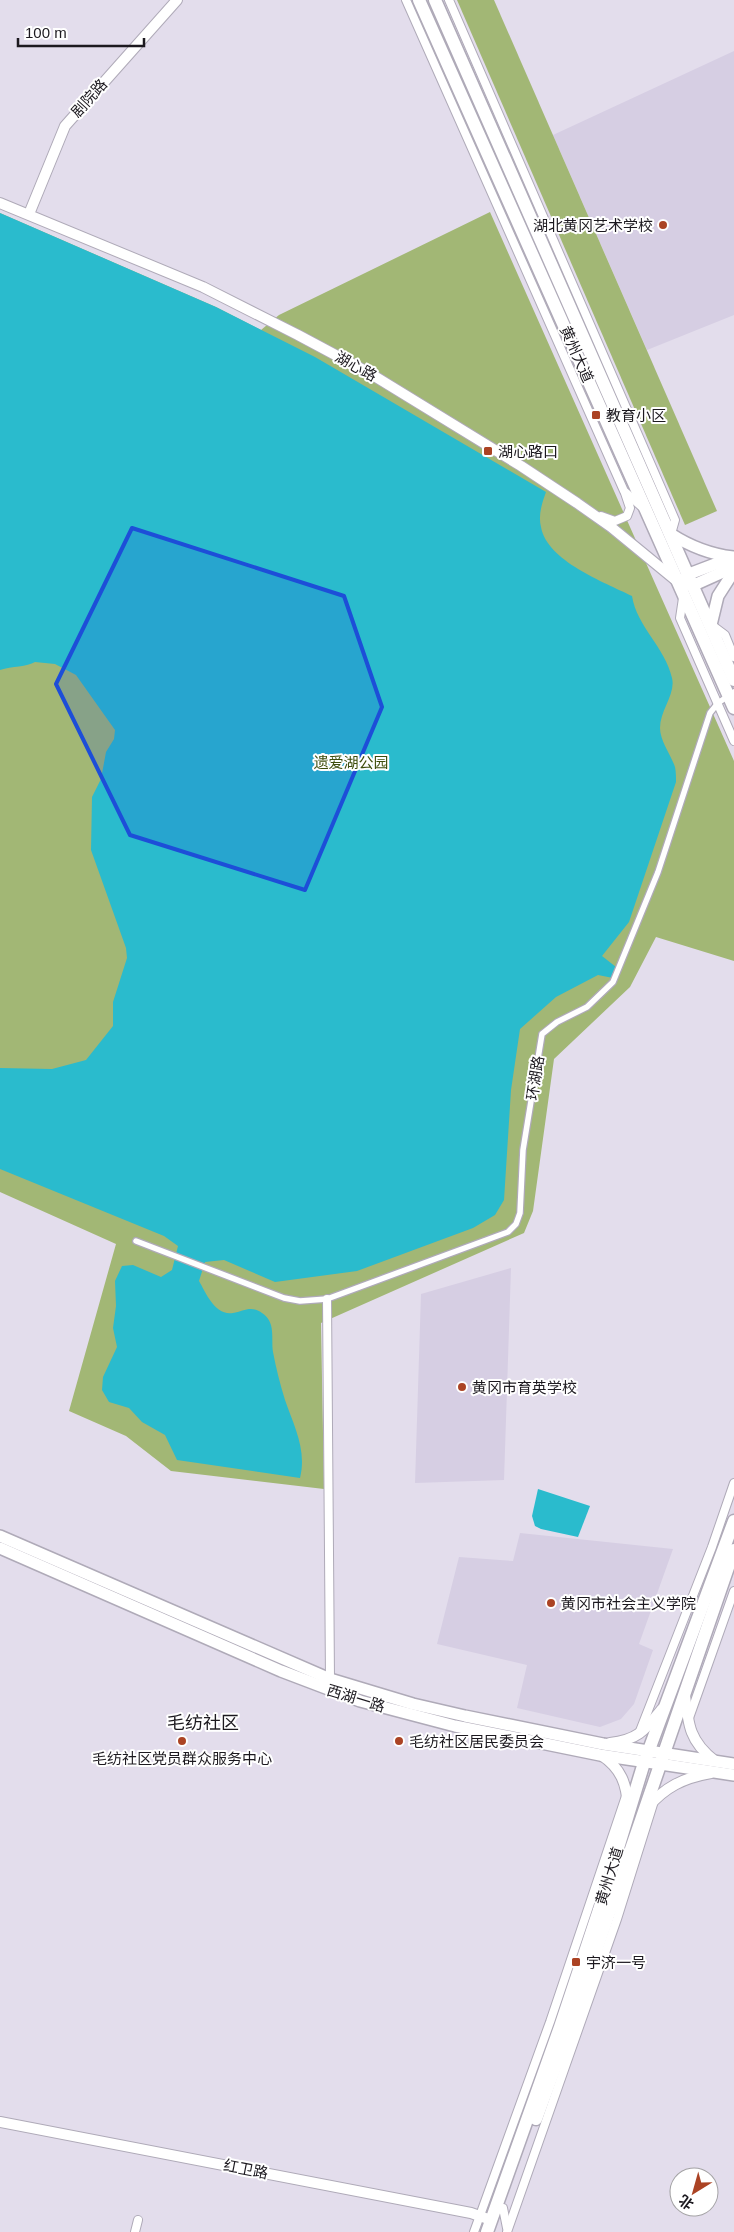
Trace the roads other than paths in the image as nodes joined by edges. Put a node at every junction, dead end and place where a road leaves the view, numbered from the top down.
1 (177, 0) edge
2 (406, 0) edge
3 (419, 0) edge
4 (435, 0) edge
5 (449, 0) edge
6 (0, 202) edge
7 (29, 214) junction
8 (624, 491) junction
9 (586, 509) junction
10 (647, 512) junction
11 (671, 534) junction
12 (734, 563) edge
13 (687, 583) junction
14 (711, 625) junction
15 (734, 656) edge
16 (734, 680) edge
17 (731, 693) edge
18 (718, 703) junction
19 (734, 708) edge
20 (734, 741) edge
21 (136, 1241) dead end
22 (327, 1299) junction
23 (734, 1483) edge
24 (734, 1521) edge
25 (0, 1536) edge
26 (0, 1548) edge
27 (734, 1550) edge
28 (734, 1591) edge
29 (330, 1679) junction
30 (685, 1691) junction
31 (666, 1705) junction
32 (688, 1720) junction
33 (639, 1733) junction
34 (602, 1749) junction
35 (647, 1756) junction
36 (661, 1758) junction
37 (734, 1764) edge
38 (716, 1766) junction
39 (734, 1775) edge
40 (628, 1792) junction
41 (655, 1799) junction
42 (629, 1812) junction
43 (642, 1815) junction
44 (0, 2122) edge
45 (503, 2208) junction
46 (138, 2220) dead end
47 (488, 2225) edge
48 (508, 2231) edge
49 (135, 2232) edge
50 (474, 2232) edge

1 - 7 street, 剧院路
2 - 8 street
3 - 10 main road, 黄州大道
4 - 11 main road, 黄州大道
5 - 11 street
6 - 7 street, 湖心路
7 - 9 street, 湖心路
8 - 9 street
8 - 10 street
9 - 13 street, 湖心路
10 - 13 main road, 黄州大道
11 - 12 main road
11 - 13 main road, 黄州大道
12 - 13 main road
12 - 14 main road
13 - 14 main road, 黄州大道
13 - 17 main road, 黄州大道
13 - 18 street
14 - 15 street
14 - 16 main road, 黄州大道
17 - 18 street, 环湖路
17 - 19 main road, 黄州大道
18 - 20 street
18 - 22 street, 环湖路
21 - 22 street, 环湖路
22 - 29 street
23 - 33 street
24 - 31 main road, 黄州大道
25 - 29 main road, 西湖一路
26 - 34 main road, 西湖一路
27 - 30 main road, 黄州大道
28 - 32 street
29 - 34 main road, 西湖一路
30 - 32 street
30 - 36 main road, 黄州大道
31 - 33 street
31 - 35 main road, 黄州大道
32 - 38 street
33 - 34 street
34 - 35 main road, 西湖一路
34 - 40 street
35 - 36 main road, 西湖一路
35 - 42 main road, 黄州大道
36 - 38 main road, 西湖一路
36 - 43 main road, 黄州大道
37 - 38 main road, 西湖一路
38 - 39 main road, 西湖一路
38 - 41 street
40 - 42 street
40 - 47 street
41 - 43 street
41 - 48 street
42 - 47 main road, 黄州大道
43 - 45 main road, 黄州大道
44 - 47 street, 红卫路
45 - 47 main road, 黄州大道
45 - 48 street
46 - 49 street
47 - 50 street

